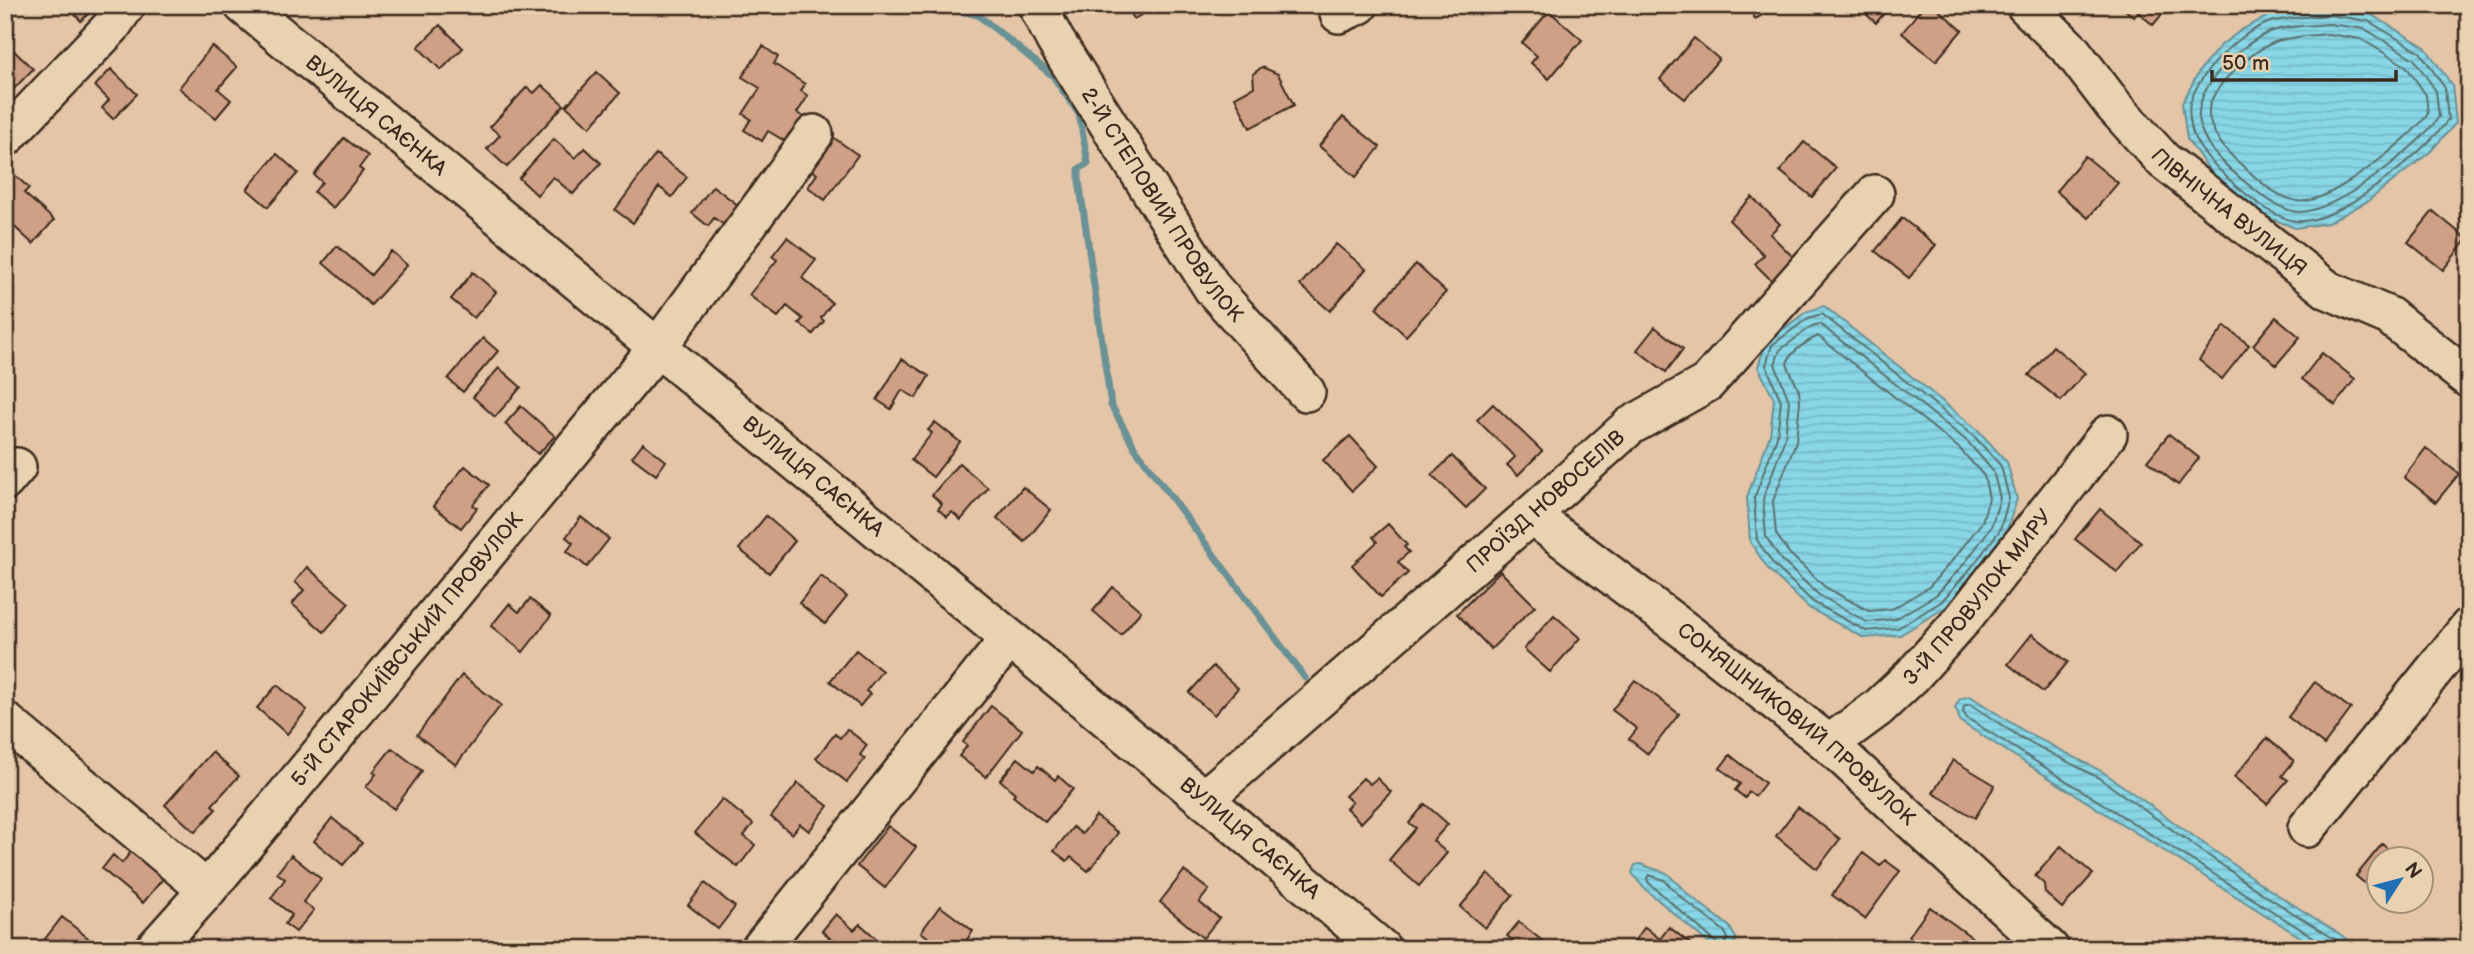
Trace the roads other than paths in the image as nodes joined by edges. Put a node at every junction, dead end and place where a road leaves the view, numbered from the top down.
1 (126, 5) edge
2 (243, 5) edge
3 (1037, 5) edge
4 (2025, 5) edge
5 (814, 134) dead end
6 (5, 138) edge
7 (1875, 194) dead end
8 (659, 347) junction
9 (2469, 379) edge
10 (1306, 392) dead end
11 (2108, 434) dead end
12 (1531, 515) junction
13 (2469, 627) edge
14 (1009, 639) junction
15 (5, 721) edge
16 (1829, 744) junction
17 (1204, 799) junction
18 (2307, 828) dead end
19 (207, 890) junction
20 (154, 949) edge
21 (760, 949) edge
22 (1382, 949) edge
23 (2050, 949) edge

1 - 6 street
2 - 8 street, ВУЛИЦЯ САЄНКА
3 - 10 street, 2-Й СТЕПОВИЙ ПРОВУЛОК
4 - 9 street, ПІВНІЧНА ВУЛИЦЯ
5 - 8 street, 5-Й СТАРОКИЇВСЬКИЙ ПРОВУЛОК
7 - 12 street, ПРОЇЗД НОВОСЕЛІВ
8 - 14 street, ВУЛИЦЯ САЄНКА
8 - 19 street, 5-Й СТАРОКИЇВСЬКИЙ ПРОВУЛОК
11 - 16 street, 3-Й ПРОВУЛОК МИРУ
12 - 16 street, СОНЯШНИКОВИЙ ПРОВУЛОК
12 - 17 street, ПРОЇЗД НОВОСЕЛІВ
13 - 18 street
14 - 17 street, ВУЛИЦЯ САЄНКА
14 - 21 street
15 - 19 street
16 - 23 street, СОНЯШНИКОВИЙ ПРОВУЛОК
17 - 22 street, ВУЛИЦЯ САЄНКА
19 - 20 street, 5-Й СТАРОКИЇВСЬКИЙ ПРОВУЛОК

